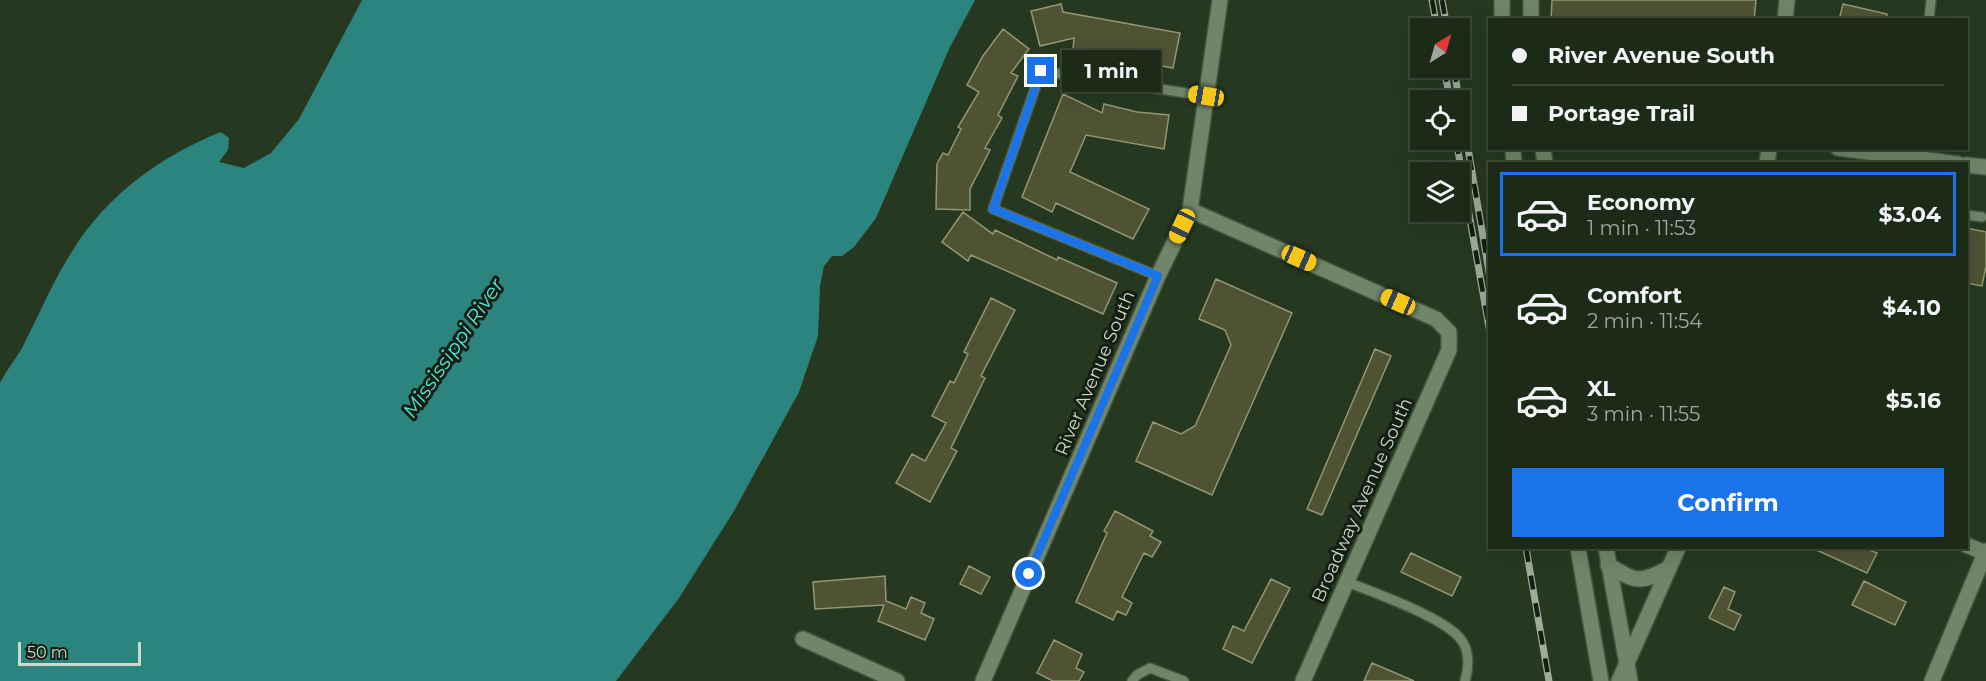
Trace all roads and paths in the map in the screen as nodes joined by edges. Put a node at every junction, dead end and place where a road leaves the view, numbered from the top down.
1 (1220, 0) edge
2 (1502, 0) edge
3 (1531, 0) edge
4 (1787, 0) edge
5 (1931, 0) edge
6 (1502, 18) edge
7 (1531, 18) edge
8 (1785, 18) edge
9 (1929, 18) edge
10 (1206, 96) junction
11 (1867, 150) edge
12 (1911, 153) edge
13 (1933, 162) edge
14 (1968, 165) edge
15 (1986, 167) edge
16 (1190, 210) junction
17 (1968, 215) edge
18 (1982, 217) dead end
19 (1158, 276) junction
20 (1968, 546) edge
21 (1578, 549) edge
22 (1606, 549) edge
23 (1678, 549) edge
24 (1986, 552) edge
25 (1608, 565) junction
26 (1669, 568) junction
27 (1347, 582) junction
28 (803, 639) dead end
29 (1628, 661) junction
30 (897, 681) edge
31 (983, 681) edge
32 (1132, 681) edge
33 (1184, 681) edge
34 (1303, 681) edge
35 (1466, 681) edge
36 (1601, 681) edge
37 (1619, 681) edge
38 (1630, 681) edge
39 (1932, 681) edge

1 - 10 street, River Avenue South
2 - 6 street
3 - 7 street
4 - 8 street
5 - 9 lane
10 - 16 street, River Avenue South
10 - 19 lane
11 - 12 street
12 - 13 street
14 - 15 street
16 - 19 street, River Avenue South
16 - 27 street, Broadway Avenue South
17 - 18 lane
19 - 31 street, River Avenue South
20 - 24 street
21 - 36 street
22 - 25 street
23 - 26 street
24 - 39 street
25 - 26 street
25 - 29 street
26 - 29 street
27 - 34 street, Broadway Avenue South
27 - 35 lane
28 - 30 street
29 - 37 street
29 - 38 street
32 - 33 lane

